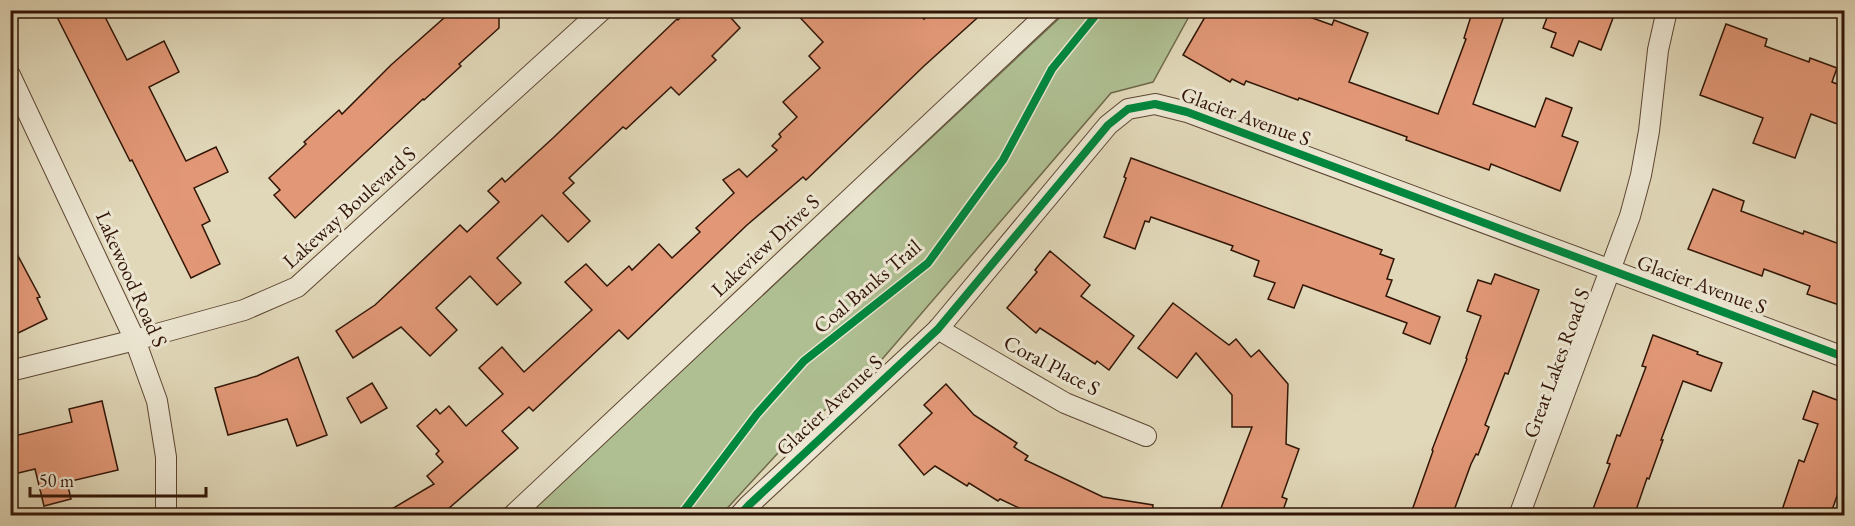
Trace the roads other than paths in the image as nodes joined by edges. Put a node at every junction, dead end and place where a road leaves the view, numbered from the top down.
1 (602, 10) edge
2 (1051, 10) edge
3 (1667, 10) edge
4 (10, 75) edge
5 (1610, 269) junction
6 (938, 329) junction
7 (135, 340) junction
8 (1845, 357) edge
9 (10, 371) edge
10 (1146, 436) dead end
11 (166, 516) edge
12 (512, 516) edge
13 (739, 516) edge
14 (1519, 516) edge

1 - 7 street, Lakeway Boulevard S
2 - 12 street, Lakeview Drive S
3 - 5 street, Great Lakes Road S
4 - 7 street, Lakewood Road S
5 - 6 street, Glacier Avenue S
5 - 8 street, Glacier Avenue S
5 - 14 street, Great Lakes Road S
6 - 10 street, Coral Place S
6 - 13 street, Glacier Avenue S
7 - 9 street, Lakeway Boulevard S
7 - 11 street, Lakewood Road S

